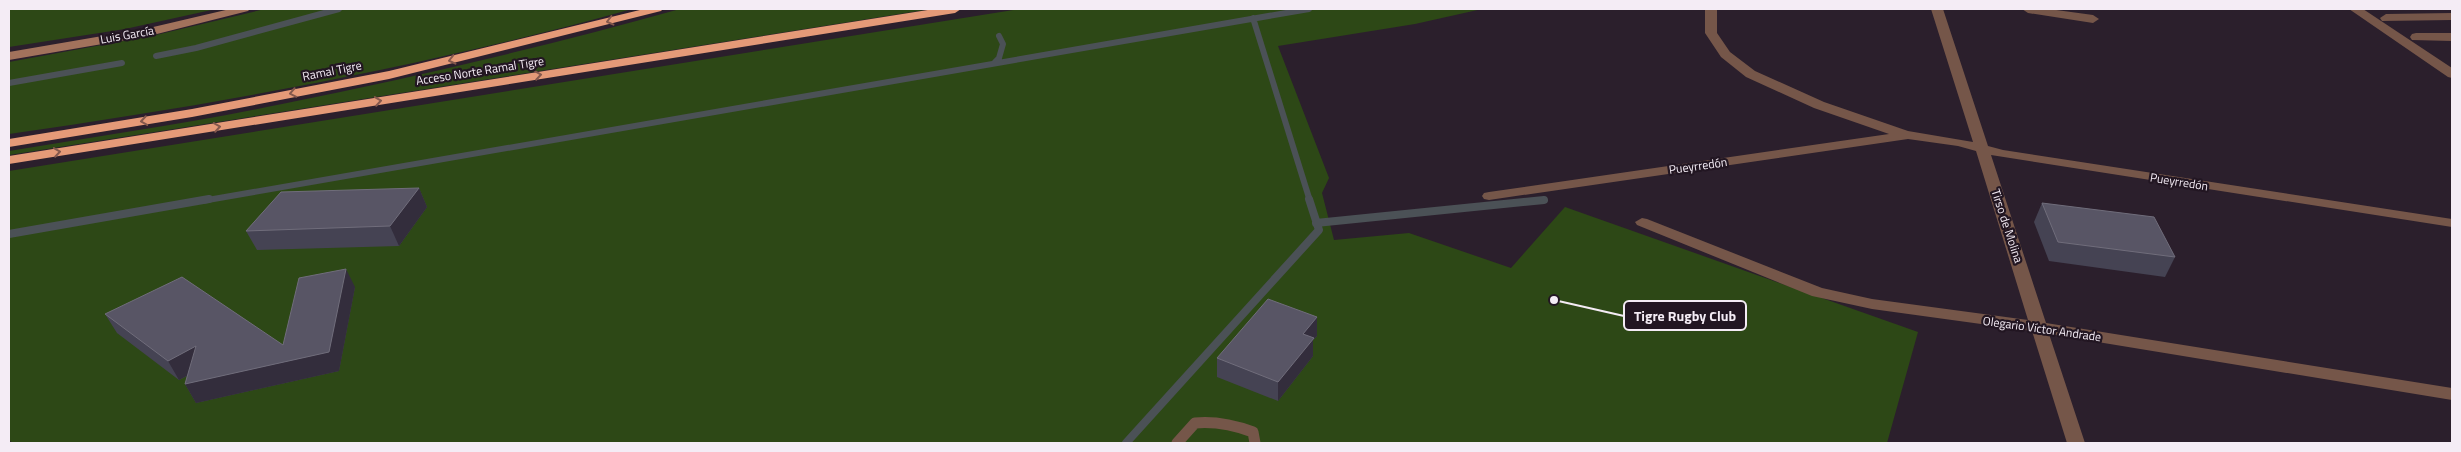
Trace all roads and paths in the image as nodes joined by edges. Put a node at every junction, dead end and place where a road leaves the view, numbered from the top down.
1 (244, 9) edge
2 (657, 9) edge
3 (955, 9) edge
4 (1711, 9) edge
5 (1937, 9) edge
6 (2028, 9) edge
7 (2355, 9) edge
8 (2452, 17) edge
9 (2386, 18) dead end
10 (2093, 19) dead end
11 (2416, 37) dead end
12 (2452, 37) edge
13 (9, 56) edge
14 (2452, 74) edge
15 (1908, 135) junction
16 (9, 143) edge
17 (1982, 149) junction
18 (9, 160) edge
19 (1489, 196) dead end
20 (1642, 222) dead end
21 (2452, 223) edge
22 (2039, 327) junction
23 (2452, 394) edge
24 (1177, 443) edge
25 (1255, 443) edge
26 (2076, 443) edge

1 - 13 street, Luis García
2 -> 16 highway, Ramal Tigre
18 -> 3 highway, Acceso Norte Ramal Tigre
4 - 15 street, Pueyrredón
5 - 17 street, Tirso de Molina
6 - 10 street
7 - 14 street
8 - 9 street
11 - 12 street
15 - 17 street, Pueyrredón
15 - 19 street, Pueyrredón
17 - 21 street, Pueyrredón
17 - 22 street, Tirso de Molina
20 - 22 street, Olegario Víctor Andrade
22 - 23 street, Olegario Víctor Andrade
22 - 26 street, Tirso de Molina
24 - 25 lane

